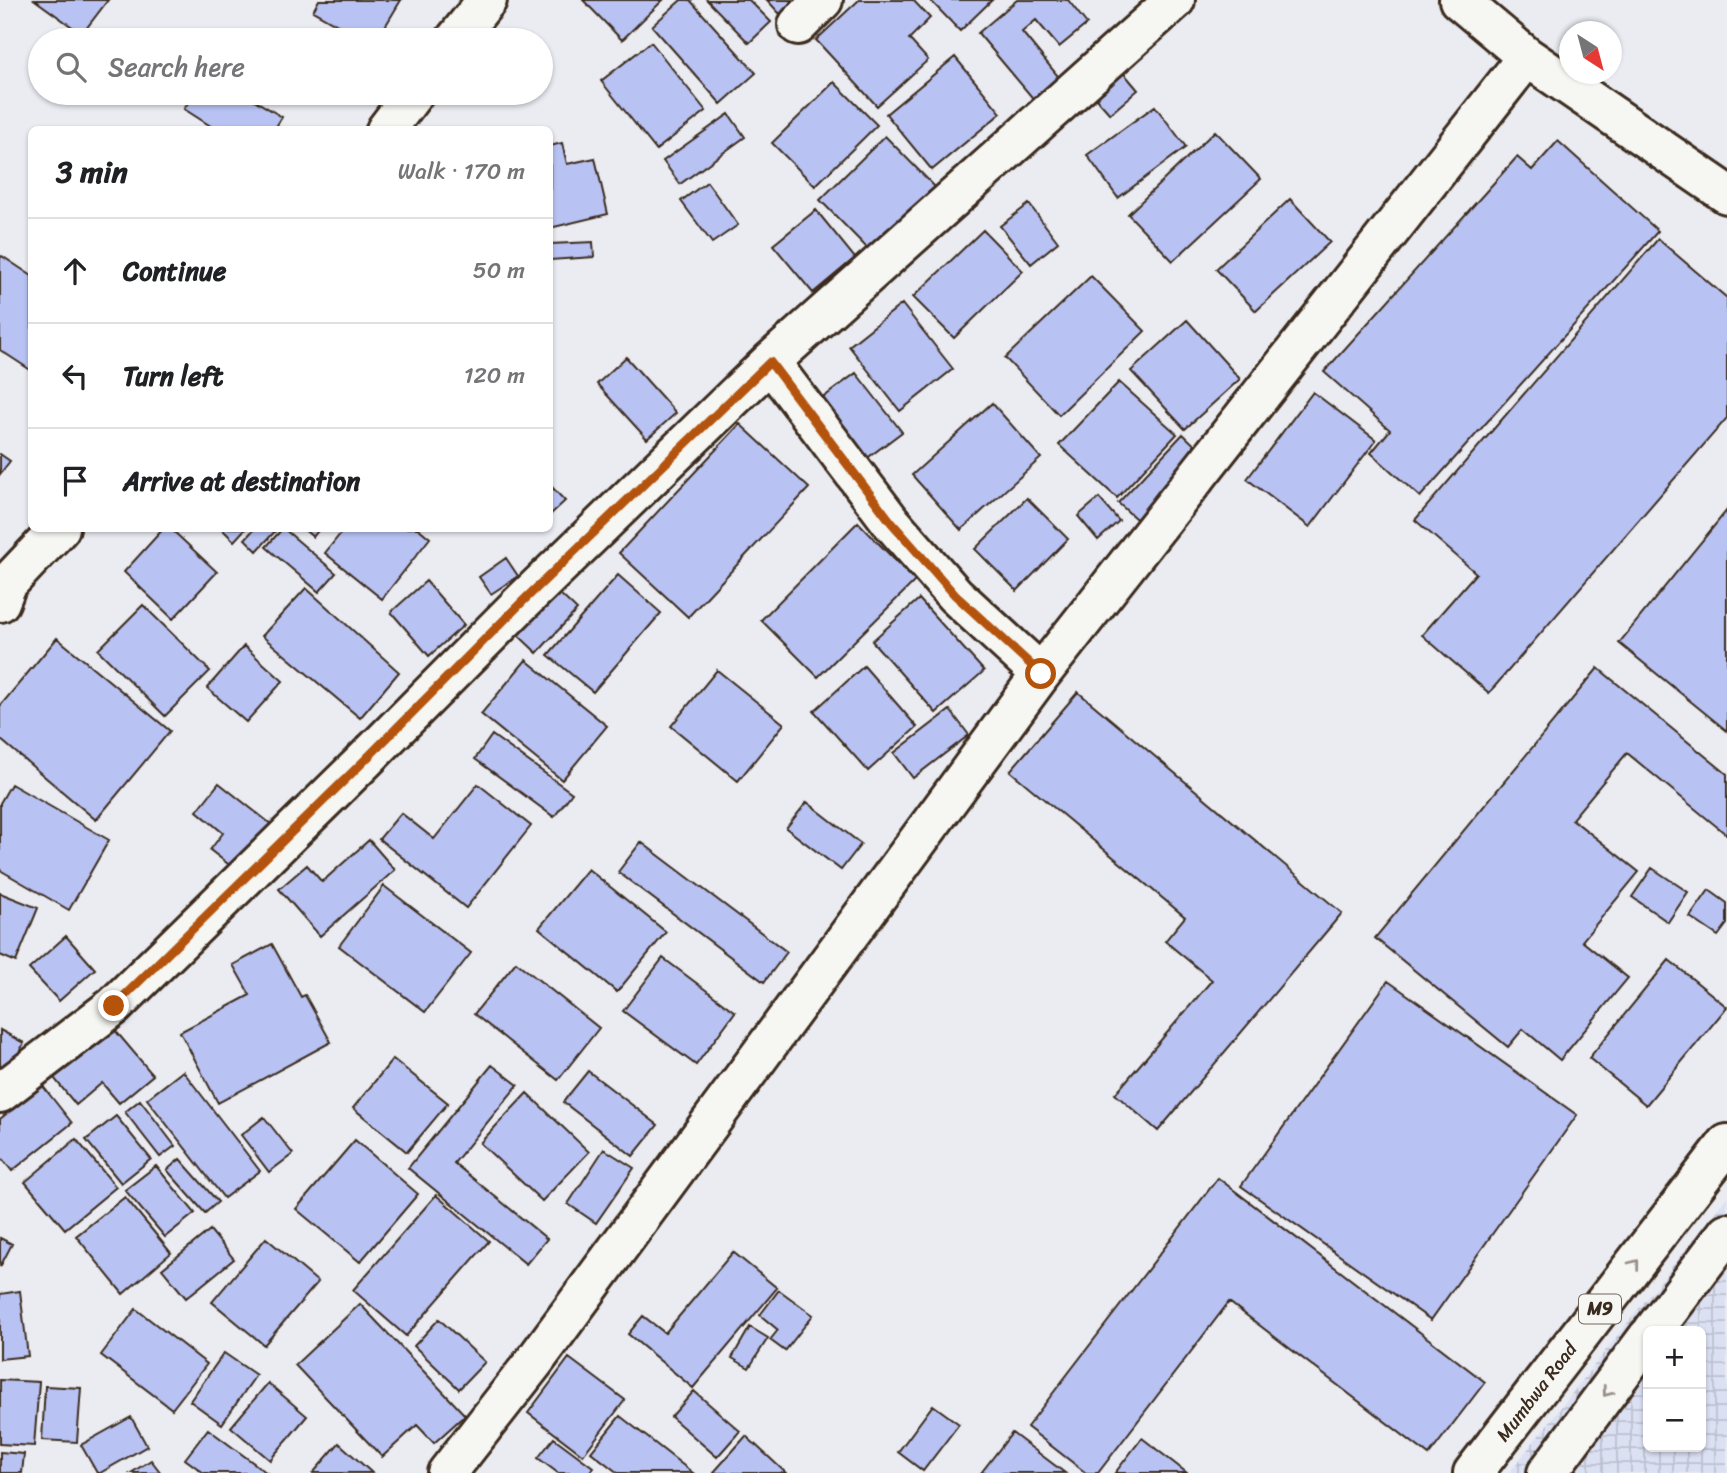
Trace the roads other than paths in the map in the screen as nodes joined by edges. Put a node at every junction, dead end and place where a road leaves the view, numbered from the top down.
1 (487, 0) edge
2 (1175, 0) edge
3 (1482, 8) edge
4 (465, 28) edge
5 (1527, 57) junction
6 (405, 105) edge
7 (389, 126) edge
8 (1727, 194) edge
9 (770, 362) junction
10 (56, 532) edge
11 (2, 590) edge
12 (1041, 674) junction
13 (0, 1093) edge
14 (1727, 1144) edge
15 (1727, 1233) edge
16 (1657, 1326) edge
17 (1643, 1345) edge
18 (447, 1473) edge
19 (1474, 1473) edge
20 (1547, 1473) edge

1 - 4 street
2 - 9 street
3 - 5 street
5 - 8 street
5 - 12 street
6 - 7 street
9 - 12 street
9 - 13 street
10 - 11 street
12 - 18 street
19 -> 14 street, Mumbwa Road / M9
15 - 16 street
17 -> 20 street

